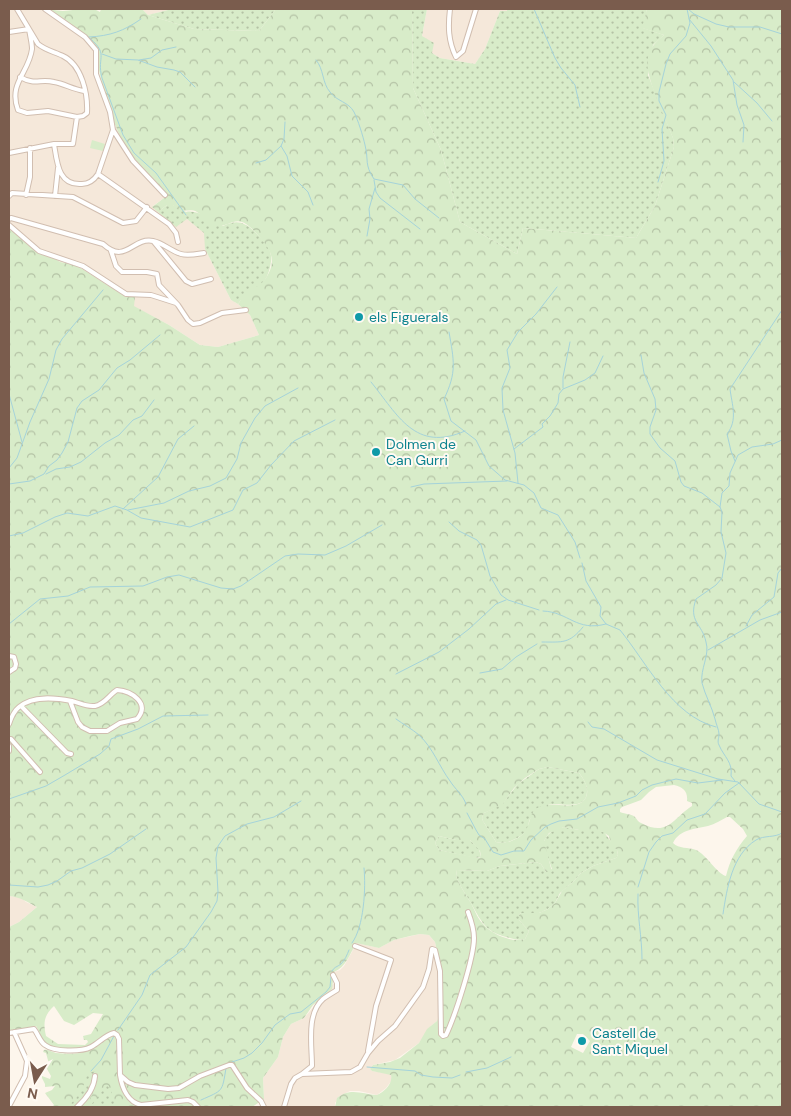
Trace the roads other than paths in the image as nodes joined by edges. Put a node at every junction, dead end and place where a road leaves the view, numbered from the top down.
1 (17, 9) edge
2 (45, 9) edge
3 (450, 9) edge
4 (476, 9) edge
5 (29, 29) junction
6 (9, 32) edge
7 (20, 77) junction
8 (84, 91) junction
9 (77, 117) junction
10 (113, 130) junction
11 (54, 144) junction
12 (30, 148) junction
13 (9, 152) edge
14 (58, 168) junction
15 (98, 174) junction
16 (26, 195) junction
17 (165, 195) dead end
18 (9, 196) edge
19 (55, 196) junction
20 (147, 207) junction
21 (9, 219) edge
22 (9, 225) edge
23 (153, 241) junction
24 (178, 242) dead end
25 (111, 251) junction
26 (204, 253) dead end
27 (211, 279) dead end
28 (176, 303) junction
29 (246, 310) dead end
30 (9, 656) edge
31 (9, 672) edge
32 (70, 701) junction
33 (21, 706) junction
34 (9, 724) edge
35 (9, 739) edge
36 (9, 746) edge
37 (9, 751) edge
38 (71, 754) dead end
39 (40, 772) dead end
40 (468, 912) dead end
41 (355, 946) dead end
42 (333, 975) dead end
43 (14, 1032) junction
44 (9, 1034) edge
45 (368, 1053) junction
46 (302, 1074) junction
47 (120, 1075) junction
48 (95, 1076) dead end
49 (9, 1106) edge
50 (138, 1106) edge
51 (77, 1107) edge
52 (198, 1107) edge
53 (264, 1107) edge
54 (284, 1107) edge

1 - 5 street
2 - 10 street
3 - 4 street
5 - 6 street
5 - 7 street
5 - 8 street
7 - 8 street
7 - 9 street
8 - 9 street
9 - 11 street
10 - 15 street
10 - 17 street
11 - 12 street
11 - 14 street
12 - 13 street
12 - 16 street
14 - 15 street
14 - 19 street
15 - 20 street
16 - 18 street
16 - 19 street
19 - 20 street
20 - 24 street
21 - 25 street
22 - 28 street
23 - 25 street
23 - 26 street
23 - 27 street
25 - 28 street
28 - 29 street
30 - 31 street
32 - 32 street
32 - 33 street
33 - 34 street
33 - 38 street
35 - 39 street
36 - 37 street
40 - 45 street
41 - 45 street
42 - 46 street
43 - 44 street
43 - 47 street
43 - 49 street
45 - 46 street
46 - 54 street
47 - 50 street
47 - 53 street
48 - 51 street
50 - 52 street

